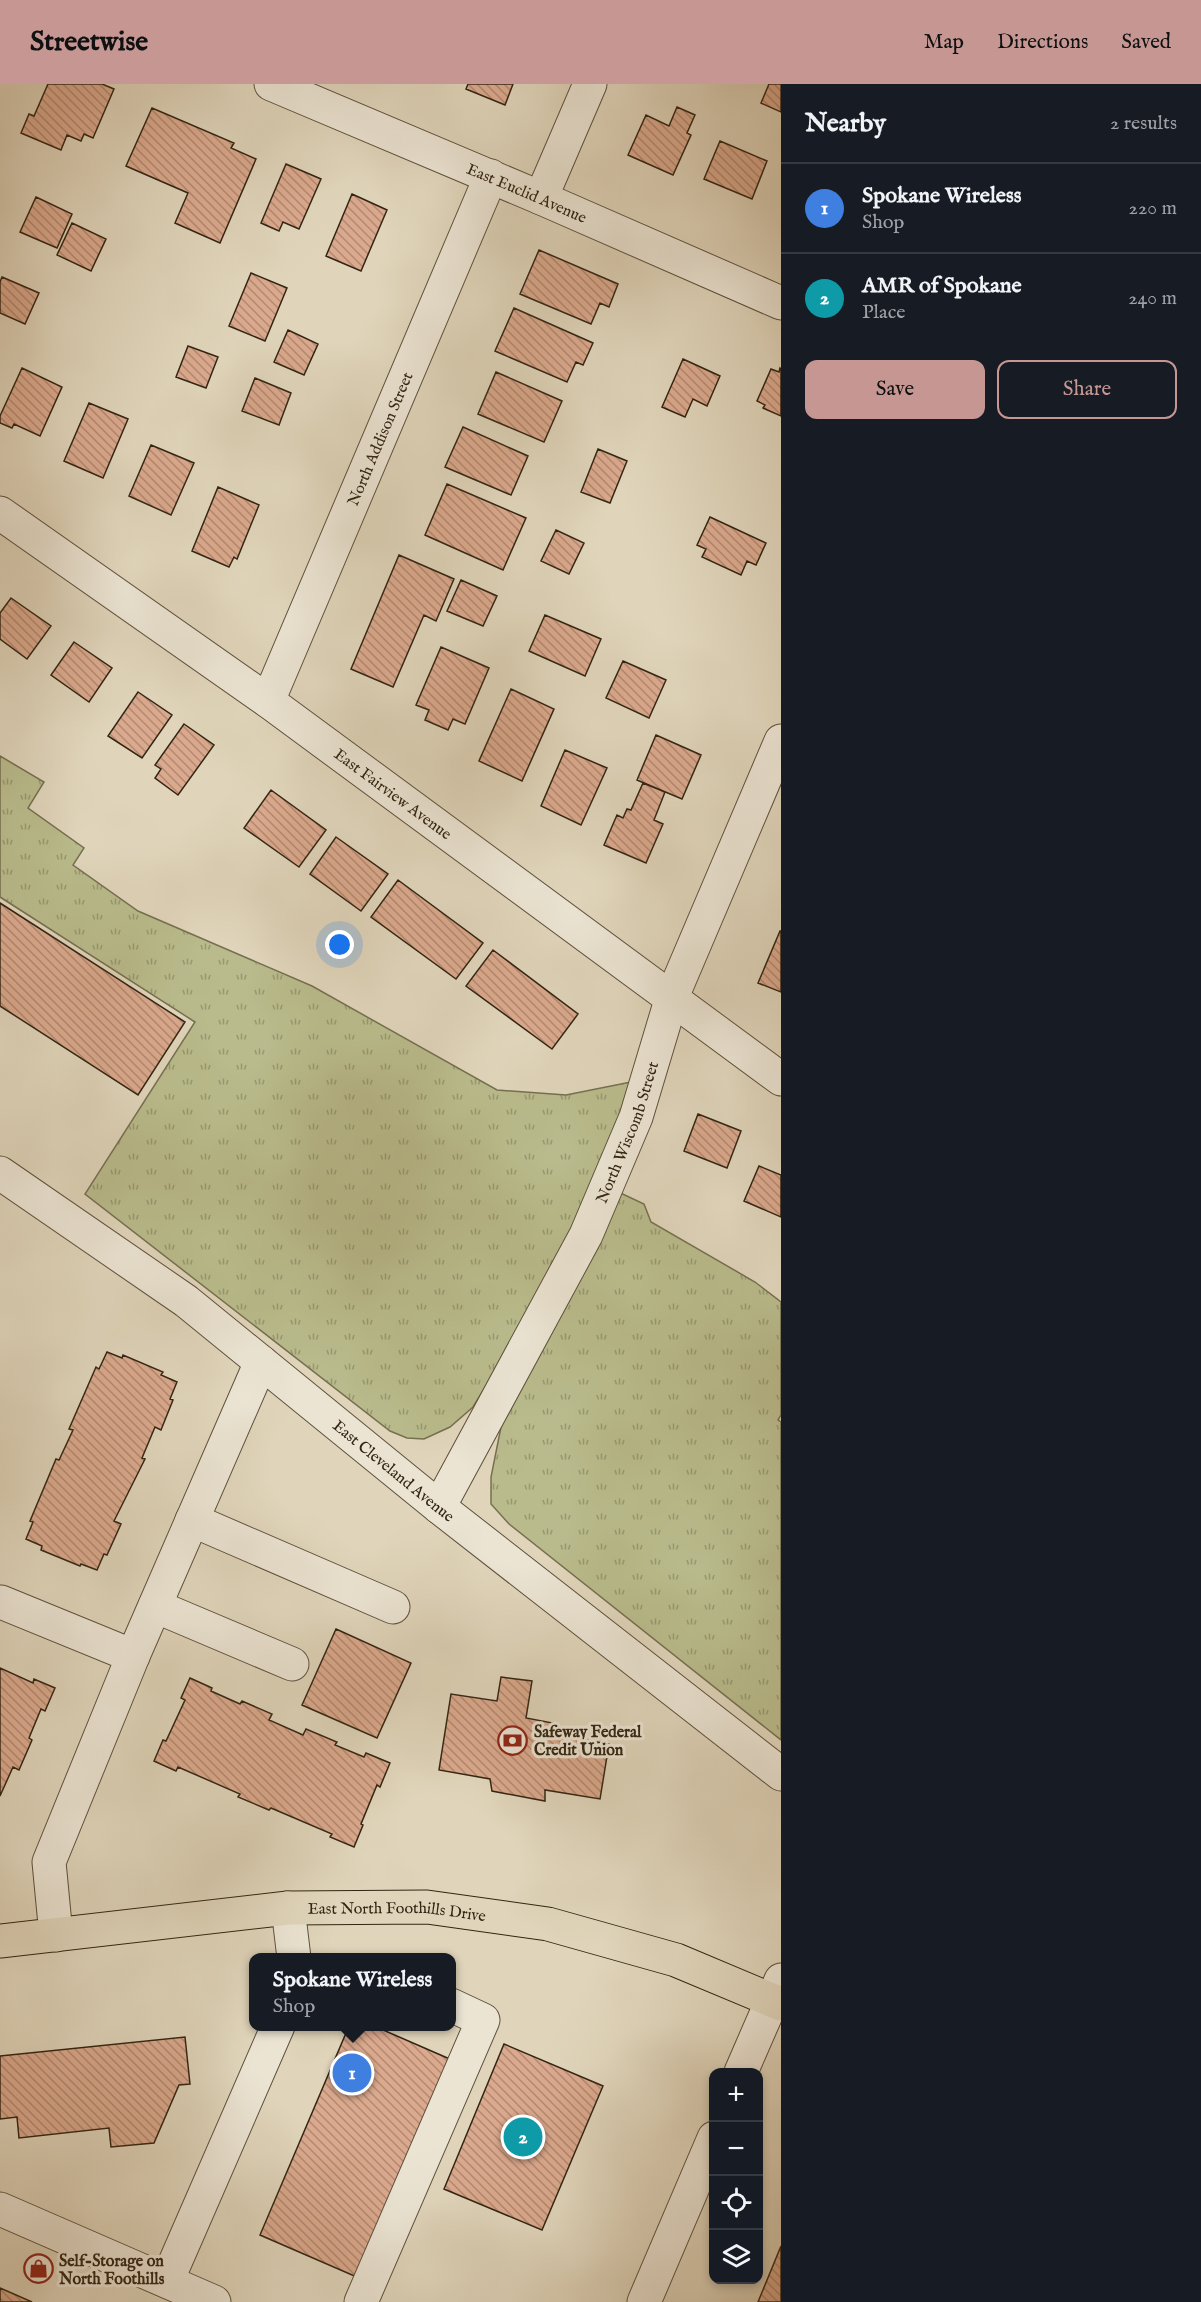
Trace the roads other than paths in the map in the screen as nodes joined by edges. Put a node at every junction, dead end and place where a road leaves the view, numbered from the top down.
1 (271, 84) edge
2 (590, 84) edge
3 (491, 177) junction
4 (541, 198) junction
5 (781, 303) edge
6 (0, 513) edge
7 (268, 701) junction
8 (781, 741) edge
9 (672, 997) junction
10 (781, 1079) edge
11 (0, 1173) edge
12 (261, 1362) junction
13 (439, 1507) junction
14 (192, 1520) junction
15 (1, 1602) edge
16 (155, 1606) junction
17 (393, 1607) dead end
18 (133, 1656) junction
19 (292, 1664) dead end
20 (781, 1774) edge
21 (288, 1908) junction
22 (56, 1935) junction
23 (0, 1941) edge
24 (293, 1953) edge
25 (778, 1994) edge
26 (456, 2007) edge
27 (276, 2031) edge
28 (743, 2068) edge
29 (709, 2150) edge
30 (0, 2210) edge
31 (167, 2282) junction
32 (214, 2302) edge
33 (361, 2302) edge
34 (644, 2302) edge

1 - 3 street, East Euclid Avenue
2 - 4 street
3 - 4 street, East Euclid Avenue
3 - 7 street, North Addison Street
4 - 5 street, East Euclid Avenue
6 - 7 street, East Fairview Avenue
7 - 9 street, East Fairview Avenue
8 - 9 street, North Wiscomb Street
9 - 10 street, East Fairview Avenue
9 - 13 street, North Wiscomb Street
11 - 12 street, East Cleveland Avenue
12 - 13 street, East Cleveland Avenue
12 - 14 street
13 - 20 street, East Cleveland Avenue
14 - 16 street
14 - 17 street
15 - 18 street
16 - 18 street
16 - 19 street
18 - 22 street
21 - 22 main road, East North Foothills Drive
21 - 24 street
21 - 25 main road, East North Foothills Drive
22 - 23 main road, East North Foothills Drive
25 - 28 street
26 - 33 street
27 - 31 street
29 - 34 street
30 - 31 street
31 - 32 street

